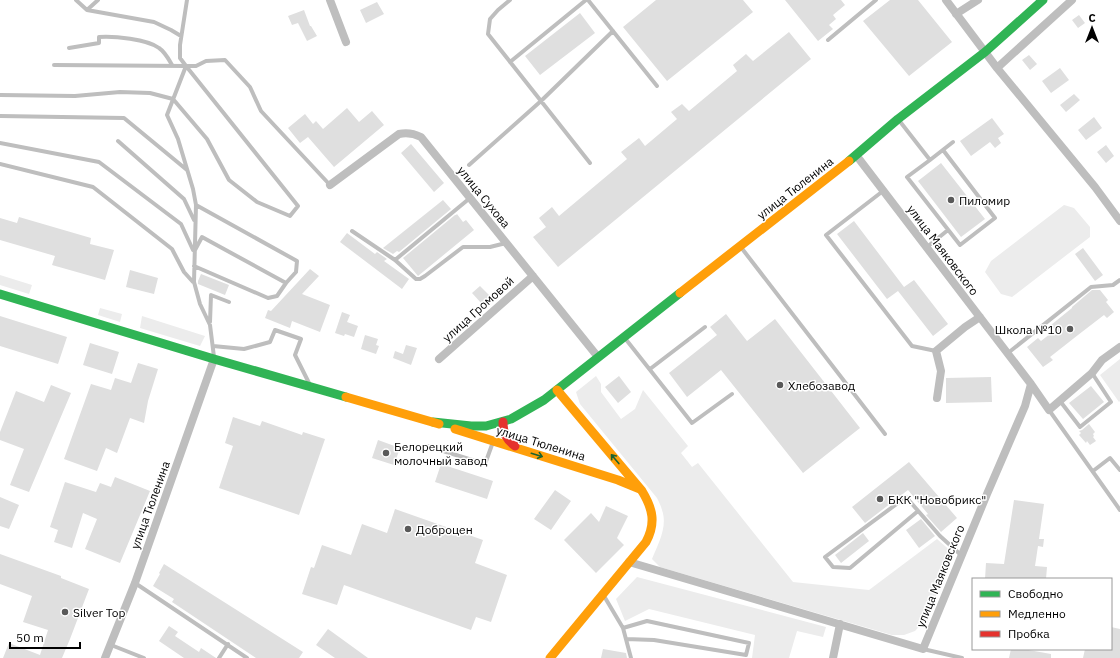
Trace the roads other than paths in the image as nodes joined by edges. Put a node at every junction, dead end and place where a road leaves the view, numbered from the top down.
1 (76, 0) edge
2 (98, 0) edge
3 (187, 0) edge
4 (330, 0) edge
5 (510, 0) edge
6 (587, 0) edge
7 (876, 0) edge
8 (946, 0) edge
9 (978, 0) edge
10 (1043, 0) edge
11 (1072, 0) edge
12 (870, 2) edge
13 (87, 10) junction
14 (956, 14) junction
15 (613, 31) junction
16 (181, 36) junction
17 (828, 40) dead end
18 (346, 42) dead end
19 (69, 48) dead end
20 (985, 52) junction
21 (510, 62) junction
22 (54, 64) dead end
23 (172, 66) junction
24 (186, 66) junction
25 (997, 68) junction
26 (657, 86) dead end
27 (0, 95) edge
28 (173, 98) junction
29 (541, 101) junction
30 (0, 116) edge
31 (898, 119) junction
32 (118, 141) dead end
33 (952, 142) dead end
34 (0, 143) edge
35 (943, 150) junction
36 (856, 155) junction
37 (930, 160) junction
38 (590, 163) dead end
39 (0, 164) edge
40 (469, 165) dead end
41 (187, 170) junction
42 (330, 185) joint
43 (883, 190) junction
44 (470, 198) junction
45 (196, 205) junction
46 (1120, 221) edge
47 (195, 222) junction
48 (948, 230) junction
49 (352, 231) dead end
50 (506, 243) junction
51 (740, 246) junction
52 (927, 248) junction
53 (194, 252) junction
54 (395, 260) junction
55 (194, 266) junction
56 (533, 276) junction
57 (1120, 280) edge
58 (194, 282) junction
59 (286, 283) junction
60 (0, 294) edge
61 (229, 302) dead end
62 (980, 317) junction
63 (210, 325) junction
64 (705, 327) dead end
65 (624, 336) junction
66 (213, 346) junction
67 (1120, 347) edge
68 (936, 351) junction
69 (1008, 353) junction
70 (598, 357) junction
71 (214, 359) junction
72 (440, 359) dead end
73 (650, 369) junction
74 (1092, 373) junction
75 (1031, 384) junction
76 (311, 387) junction
77 (557, 390) junction
78 (732, 394) dead end
79 (937, 398) dead end
80 (1060, 401) junction
81 (1049, 410) junction
82 (433, 422) junction
83 (503, 422) junction
84 (885, 434) dead end
85 (493, 441) junction
86 (427, 446) dead end
87 (520, 450) junction
88 (1120, 470) edge
89 (1093, 471) junction
90 (640, 489) junction
91 (1120, 510) edge
92 (918, 511) junction
93 (961, 555) junction
94 (629, 562) junction
95 (135, 583) junction
96 (602, 594) junction
97 (840, 624) junction
98 (623, 628) junction
99 (626, 639) junction
100 (228, 644) junction
101 (110, 645) junction
102 (923, 649) junction
103 (950, 656) edge
104 (105, 658) edge
105 (144, 658) edge
106 (219, 658) edge
107 (247, 658) edge
108 (550, 658) edge
109 (631, 658) edge
110 (833, 658) edge
111 (962, 658) edge

1 - 13 lane
2 - 13 lane
3 - 16 lane
4 - 18 street
5 - 21 lane
6 - 15 lane
6 - 21 lane
7 - 12 lane
8 - 14 street
9 - 14 street
10 - 20 main road, улица Тюленина
11 - 25 street
12 - 17 lane
13 - 16 lane
14 - 20 street
15 - 26 lane
15 - 29 lane
16 - 24 lane
19 - 23 lane
20 - 25 street
20 - 31 main road, улица Тюленина
21 - 29 lane
22 - 23 lane
23 - 24 lane
24 - 28 lane
24 - 28 lane
24 - 42 lane
25 - 46 street
27 - 28 lane
28 - 41 lane
29 - 38 lane
29 - 40 lane
30 - 41 lane
31 - 36 main road, улица Тюленина
31 - 37 lane
32 - 47 lane
33 - 35 lane
34 - 53 lane
35 - 37 lane
35 - 48 lane
36 - 43 street, улица Маяковского
36 - 51 main road, улица Тюленина
37 - 48 lane
39 - 58 lane
41 - 45 lane
42 - 44 street, улица Сухова
43 - 52 street, улица Маяковского
43 - 68 lane
44 - 50 street, улица Сухова
44 - 54 lane
45 - 47 lane
45 - 59 lane
47 - 53 lane
48 - 52 lane
49 - 54 lane
50 - 54 lane
50 - 56 street, улица Сухова
51 - 65 main road, улица Тюленина
51 - 84 lane
52 - 62 street, улица Маяковского
53 - 55 lane
53 - 59 lane
55 - 58 lane
55 - 59 lane
56 - 70 street, улица Сухова
56 - 72 street, улица Громовой
57 - 69 lane
58 - 63 lane
60 - 71 main road, улица Тюленина
61 - 63 lane
62 - 68 street
62 - 69 street, улица Маяковского
63 - 66 lane
64 - 73 lane
65 - 70 main road, улица Тюленина
65 - 73 lane
66 - 71 lane
66 - 76 lane
67 - 74 street
68 - 79 street
69 - 75 street, улица Маяковского
70 - 77 main road, улица Тюленина
71 - 76 main road, улица Тюленина
71 - 95 street, улица Тюленина
73 - 78 lane
74 - 80 street
74 - 80 lane
75 - 81 street
75 - 93 street, улица Маяковского
76 - 82 main road, улица Тюленина
77 - 83 main road, улица Тюленина
90 -> 77 main road, улица Тюленина
80 - 81 street
81 - 89 lane
82 - 83 main road, улица Тюленина
82 - 85 main road, улица Тюленина
83 - 87 main road
85 - 86 lane
85 - 87 main road, улица Тюленина
87 -> 90 main road, улица Тюленина
88 - 89 lane
89 - 91 lane
90 - 94 main road, улица Тюленина
92 - 92 lane
92 - 93 lane
93 - 102 street, улица Маяковского
94 - 96 main road, улица Тюленина
94 - 97 street
95 - 100 lane
95 - 101 street, улица Тюленина
96 - 98 lane
96 - 108 main road, улица Тюленина
97 - 102 street
97 - 110 street
98 - 99 lane
98 - 99 lane
99 - 109 lane
100 - 106 lane
100 - 107 lane
101 - 104 street, улица Тюленина
101 - 105 lane
102 - 103 lane
103 - 111 lane

